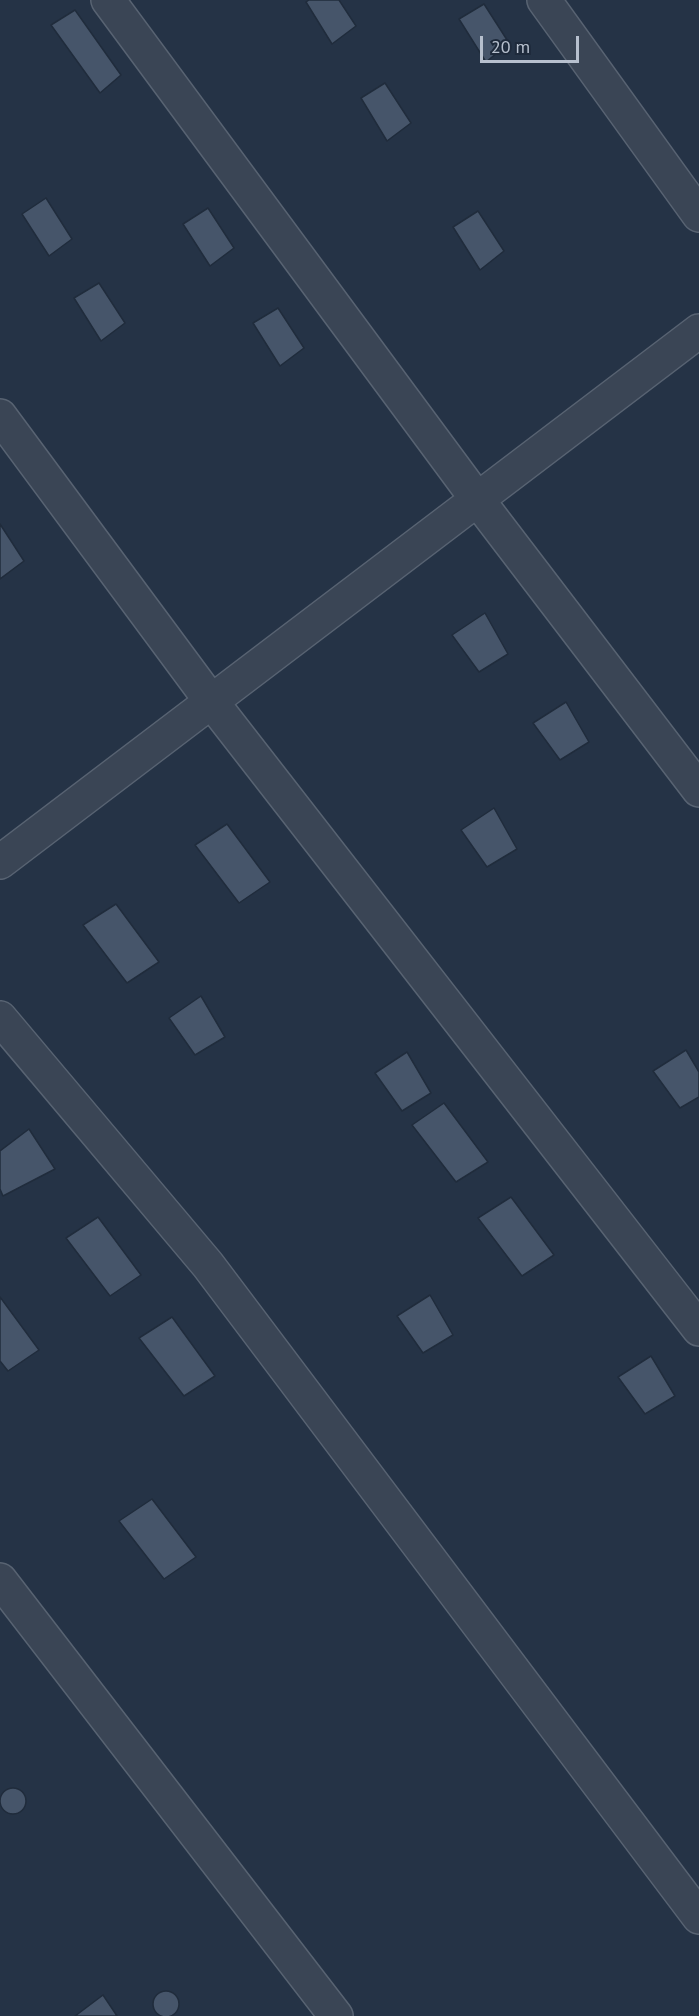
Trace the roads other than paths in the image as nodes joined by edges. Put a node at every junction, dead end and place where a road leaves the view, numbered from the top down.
1 (108, 0) edge
2 (543, 0) edge
3 (699, 215) edge
4 (699, 332) edge
5 (0, 416) edge
6 (477, 499) junction
7 (211, 701) junction
8 (699, 790) edge
9 (0, 862) edge
10 (0, 1018) edge
11 (699, 1329) edge
12 (0, 1580) edge
13 (699, 1917) edge
14 (336, 2016) edge

1 - 6 street
2 - 3 street
4 - 6 street
5 - 7 street
6 - 7 street
6 - 8 street
7 - 9 street
7 - 11 street
10 - 13 street
12 - 14 street

